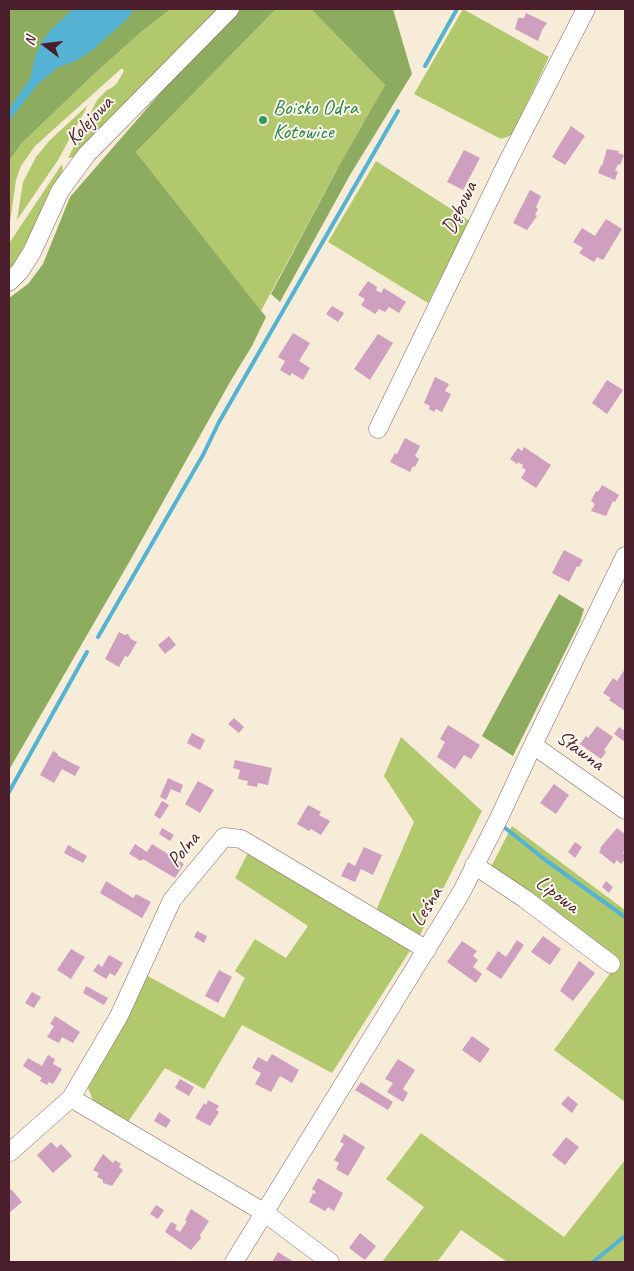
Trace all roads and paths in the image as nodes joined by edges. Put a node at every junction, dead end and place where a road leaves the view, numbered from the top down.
1 (230, 9) edge
2 (586, 9) edge
3 (9, 282) edge
4 (378, 429) dead end
5 (625, 556) edge
6 (533, 745) junction
7 (625, 810) edge
8 (474, 865) junction
9 (427, 950) junction
10 (611, 964) dead end
11 (71, 1098) junction
12 (9, 1153) edge
13 (265, 1213) junction
14 (234, 1262) edge
15 (330, 1262) edge

1 - 3 street, Kolejowa
2 - 4 street, Dębowa
5 - 6 street, Leśna
6 - 7 street, Sławna
6 - 8 street, Leśna
8 - 9 street, Leśna
8 - 10 street, Lipowa
9 - 11 street, Polna
9 - 13 street, Leśna
11 - 12 street, Polna
11 - 13 street
13 - 14 street, Leśna
13 - 15 street

